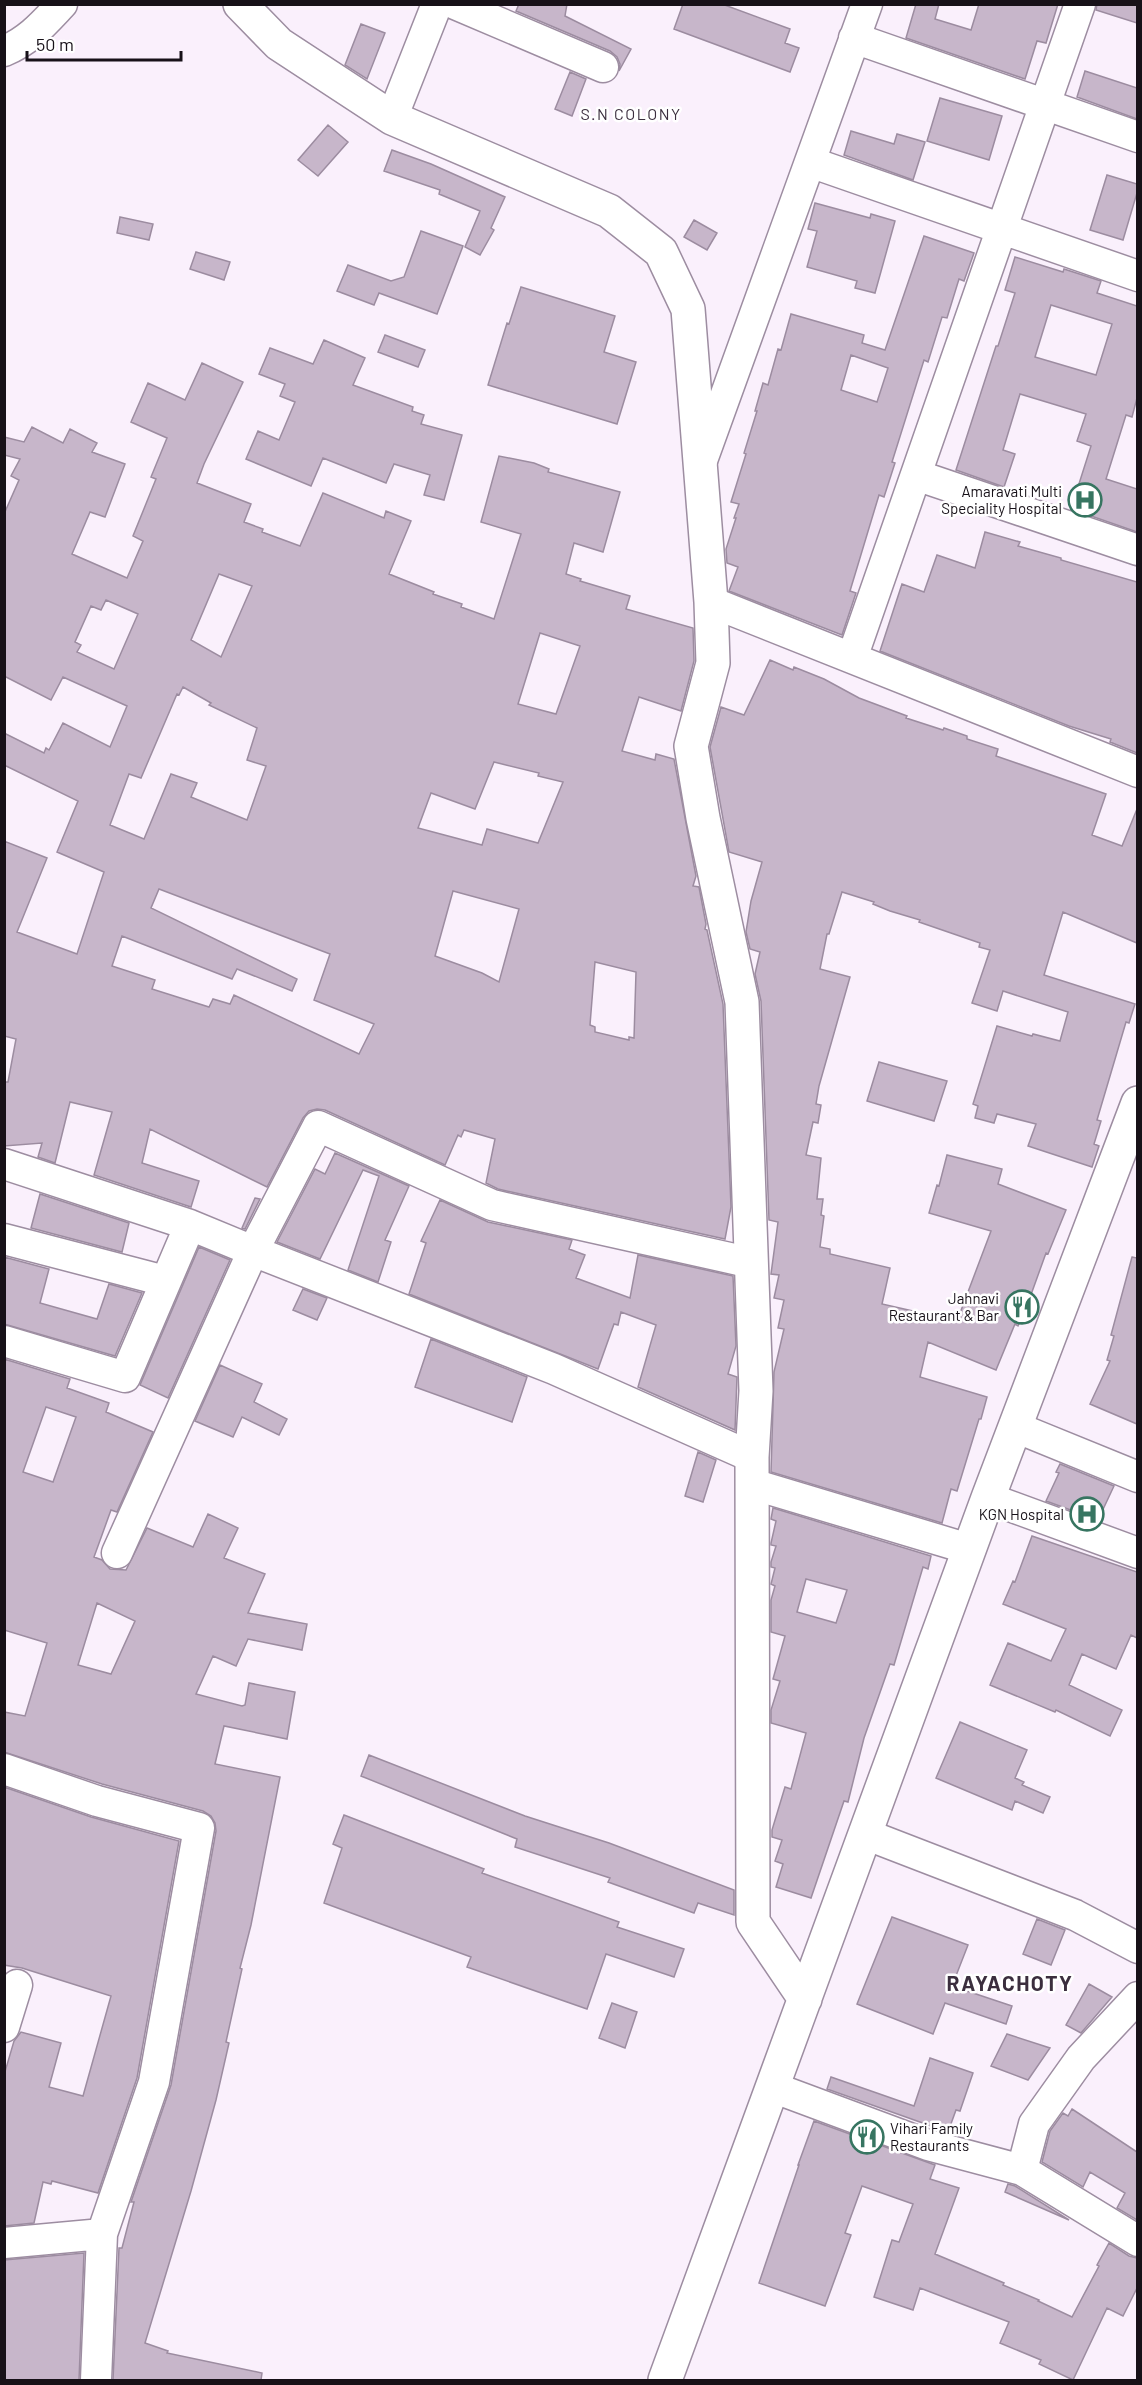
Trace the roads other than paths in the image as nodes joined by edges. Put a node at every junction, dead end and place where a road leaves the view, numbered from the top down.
1 (62, 4) edge
2 (438, 4) edge
3 (455, 4) edge
4 (867, 4) edge
5 (1080, 4) edge
6 (251, 9) edge
7 (854, 38) junction
8 (4, 51) edge
9 (603, 67) dead end
10 (1045, 104) junction
11 (392, 118) junction
12 (1137, 136) edge
13 (810, 162) junction
14 (1002, 229) junction
15 (1137, 276) edge
16 (700, 466) junction
17 (916, 475) junction
18 (1137, 550) edge
19 (711, 602) junction
20 (852, 658) junction
21 (1137, 772) edge
22 (1137, 1102) edge
23 (4, 1164) edge
24 (190, 1225) junction
25 (4, 1239) edge
26 (253, 1251) junction
27 (752, 1263) junction
28 (165, 1281) junction
29 (4, 1341) edge
30 (1015, 1427) junction
31 (752, 1471) junction
32 (1137, 1477) edge
33 (988, 1498) junction
34 (969, 1549) junction
35 (117, 1553) dead end
36 (1137, 1553) edge
37 (4, 1769) edge
38 (865, 1834) junction
39 (1137, 1948) edge
40 (16, 1984) dead end
41 (804, 1999) junction
42 (1133, 2010) edge
43 (4, 2027) edge
44 (772, 2087) junction
45 (1022, 2170) junction
46 (102, 2234) junction
47 (1137, 2241) edge
48 (4, 2243) edge
49 (100, 2380) edge
50 (665, 2380) edge

1 - 8 street
2 - 11 street
3 - 9 street
4 - 7 street
5 - 10 street
6 - 11 main road
7 - 10 street
7 - 13 street
10 - 12 street
10 - 14 street
11 - 16 main road
13 - 14 street
13 - 16 street
14 - 15 street
14 - 17 street
16 - 19 main road
17 - 18 street
17 - 20 street
19 - 20 street
19 - 27 main road
20 - 21 street
22 - 30 main road
23 - 24 street
24 - 26 street
24 - 28 street
25 - 28 street
26 - 27 street
26 - 31 street
26 - 35 street
27 - 31 main road
28 - 29 street
30 - 32 street
30 - 33 main road
31 - 34 street
31 - 41 main road
33 - 34 main road
33 - 36 street
34 - 38 main road
37 - 46 street
38 - 39 street
38 - 41 main road
40 - 43 street
41 - 44 main road
42 - 45 street
44 - 45 street
44 - 50 main road
45 - 47 street
46 - 48 street
46 - 49 street

